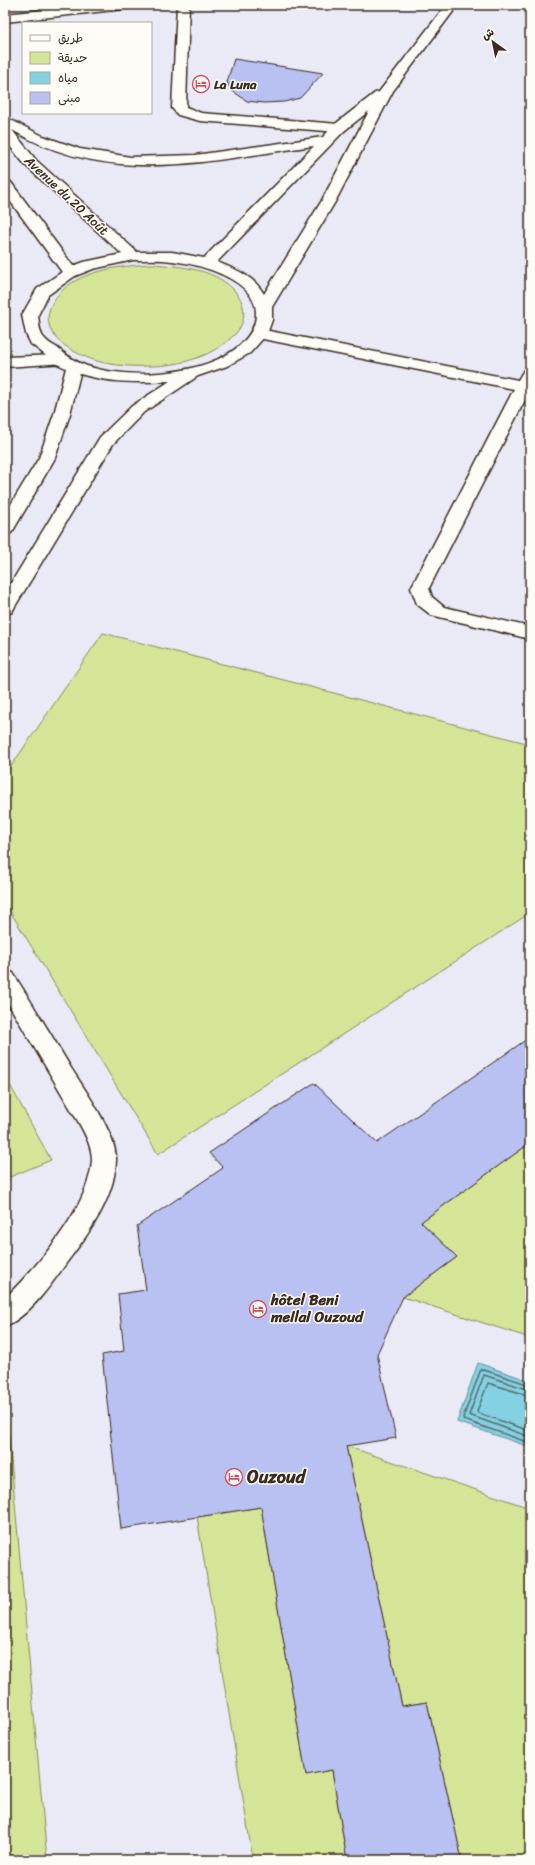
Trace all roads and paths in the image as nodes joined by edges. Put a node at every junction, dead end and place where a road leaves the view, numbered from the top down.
1 (124, 5) edge
2 (183, 5) edge
3 (452, 5) edge
4 (5, 18) edge
5 (387, 90) junction
6 (5, 121) edge
7 (339, 128) junction
8 (5, 131) edge
9 (328, 140) junction
10 (5, 184) edge
11 (133, 256) junction
12 (207, 263) junction
13 (70, 273) junction
14 (264, 307) junction
15 (259, 334) junction
16 (5, 362) edge
17 (67, 363) junction
18 (192, 373) junction
19 (528, 382) edge
20 (5, 529) edge
21 (5, 608) edge
22 (530, 633) edge
23 (5, 979) edge
24 (5, 1315) edge

1 - 4 main road
2 - 7 main road
3 - 5 main road
5 - 7 main road
5 - 14 main road
6 - 9 main road
7 - 9 main road
8 - 11 main road, Avenue du 20 Août
9 - 12 main road
10 - 13 main road
11 - 12 main road
11 - 13 main road
12 - 14 main road
13 - 17 main road
14 - 15 main road
15 - 18 main road
15 - 19 main road
16 - 17 main road
17 - 18 main road
17 - 20 main road
18 - 21 main road
19 - 22 main road
23 - 24 main road

